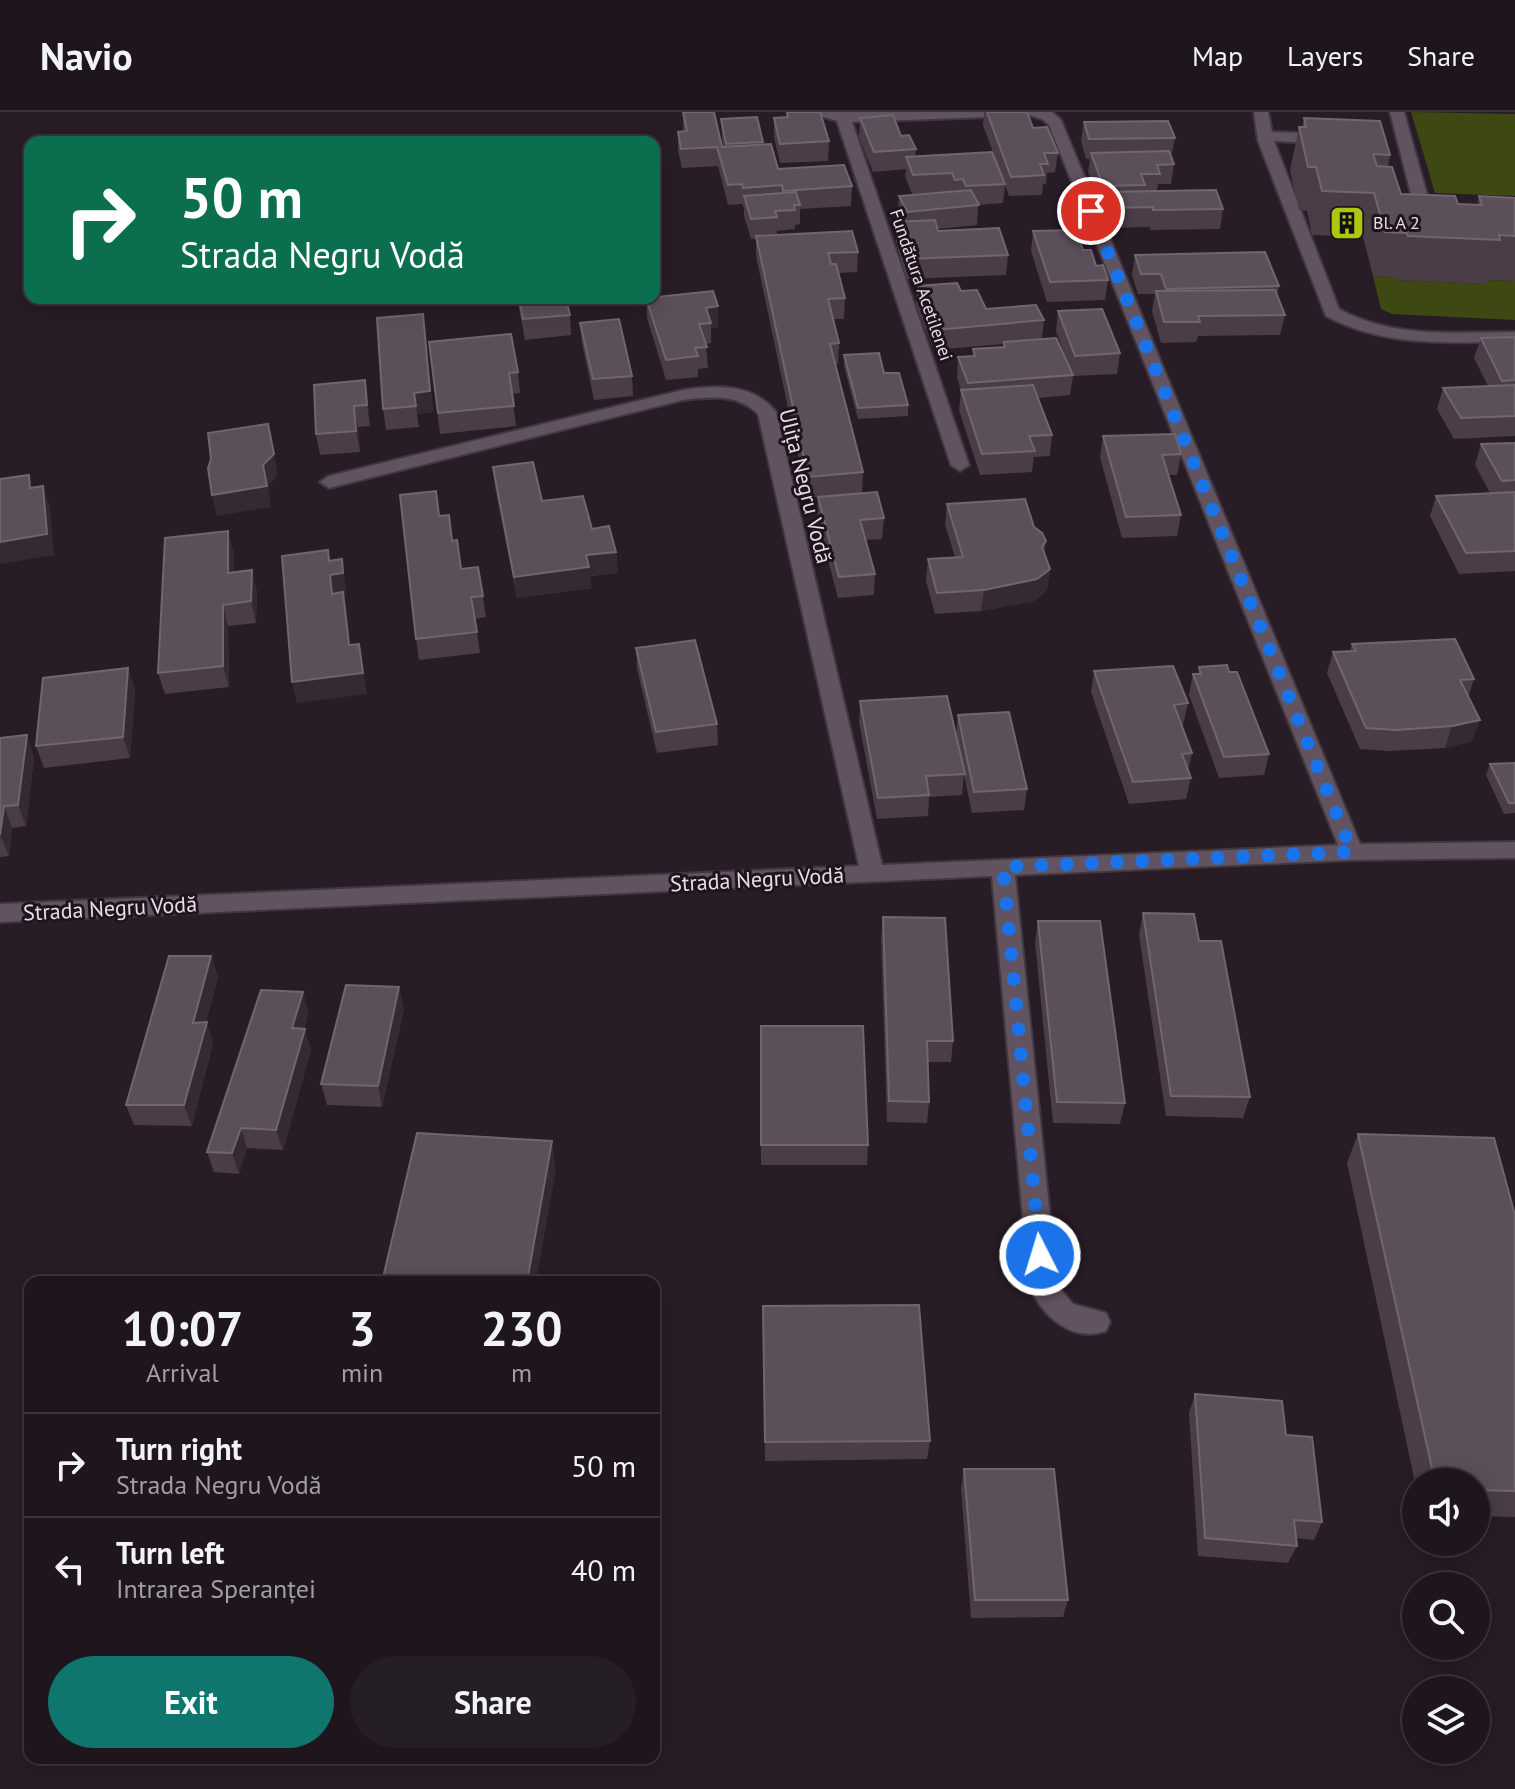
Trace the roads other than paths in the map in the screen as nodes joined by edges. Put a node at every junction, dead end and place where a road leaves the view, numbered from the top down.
1 (815, 112) edge
2 (1027, 112) edge
3 (1261, 112) edge
4 (1397, 112) edge
5 (843, 118) junction
6 (1265, 136) junction
7 (1341, 140) edge
8 (1455, 216) edge
9 (1515, 337) edge
10 (960, 465) dead end
11 (329, 482) dead end
12 (1515, 850) edge
13 (1352, 852) junction
14 (1003, 867) junction
15 (872, 873) junction
16 (0, 913) edge
17 (1096, 1322) dead end

1 - 5 street
2 - 5 street
2 - 13 street
3 - 6 street
4 - 8 street
5 - 10 street, Fundătura Acetilenei
6 - 7 street
6 - 9 street
11 - 15 street, Ulița Negru Vodă
12 - 13 street, Strada Negru Vodă
13 - 14 street, Strada Negru Vodă
14 - 15 street, Strada Negru Vodă
14 - 17 street
15 - 16 street, Strada Negru Vodă

